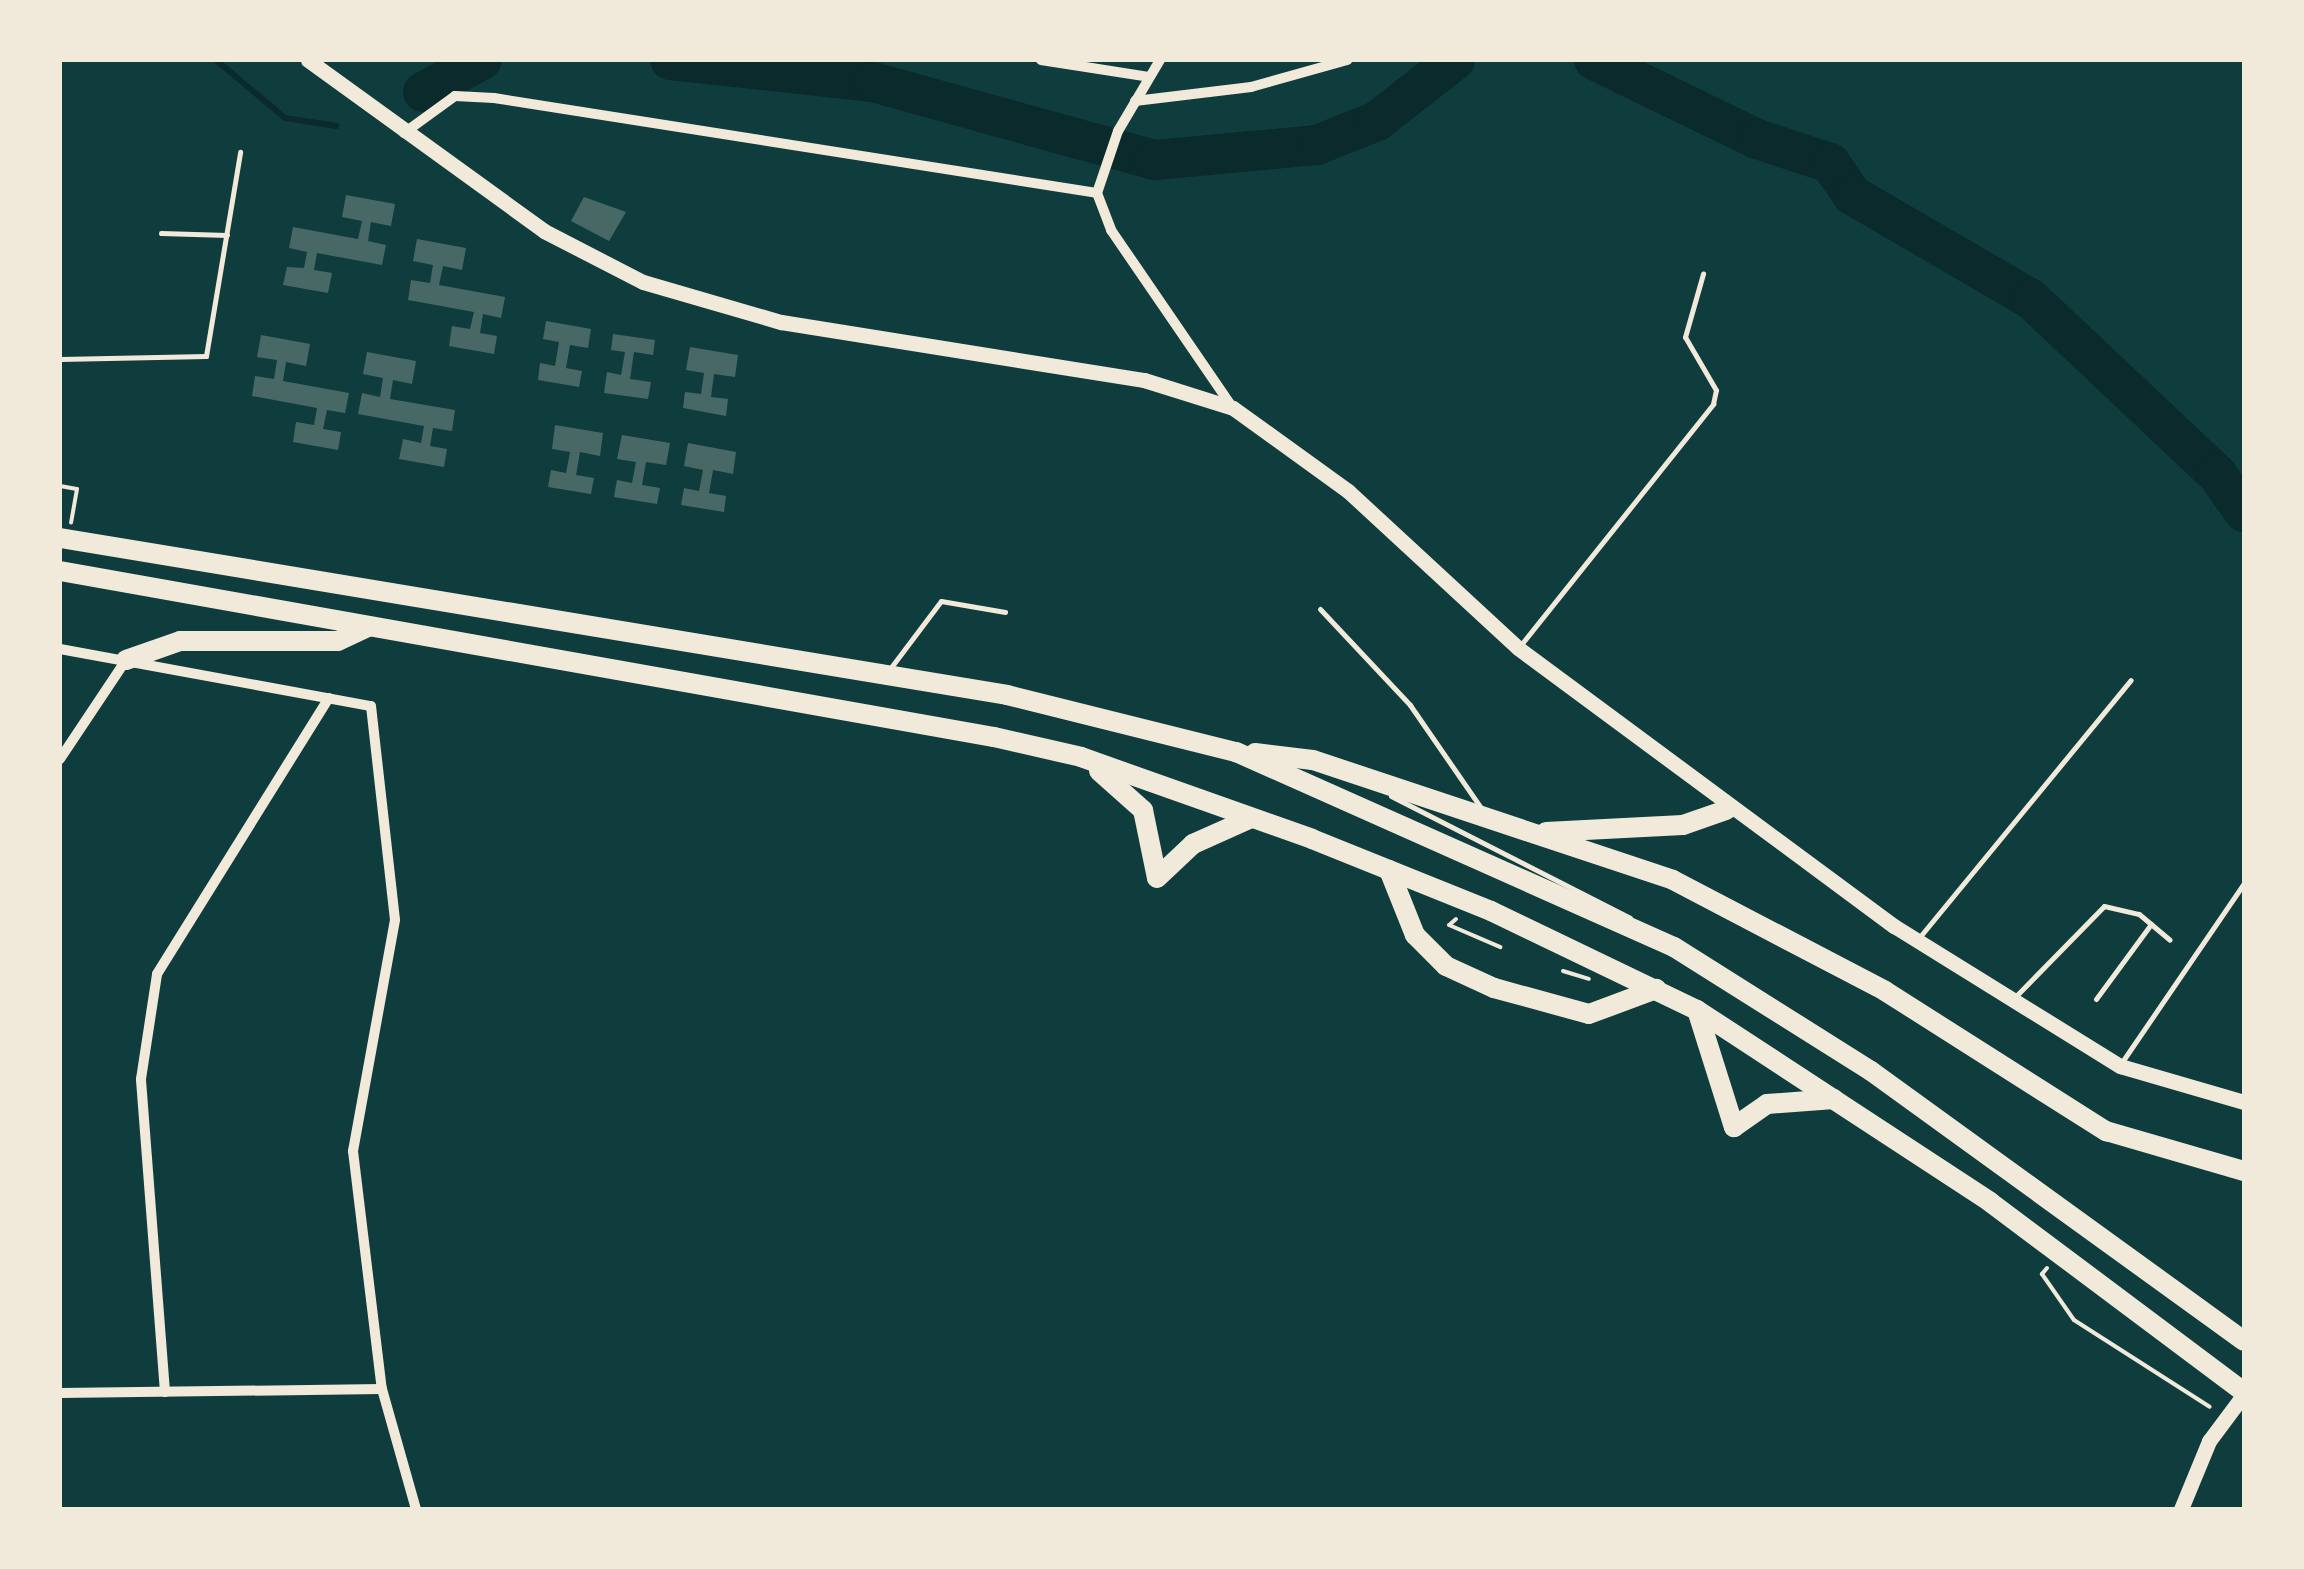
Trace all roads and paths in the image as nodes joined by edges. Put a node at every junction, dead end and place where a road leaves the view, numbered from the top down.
1 (308, 60) edge
2 (1041, 60) edge
3 (1160, 60) edge
4 (1346, 60) edge
5 (1148, 77) junction
6 (1136, 101) junction
7 (402, 136) junction
8 (240, 152) dead end
9 (1097, 193) junction
10 (161, 233) dead end
11 (227, 236) junction
12 (1703, 274) dead end
13 (60, 359) edge
14 (1233, 408) junction
15 (60, 486) edge
16 (77, 489) dead end
17 (60, 496) edge
18 (60, 506) edge
19 (60, 538) edge
20 (60, 571) edge
21 (1320, 609) dead end
22 (1006, 612) dead end
23 (368, 627) junction
24 (1518, 648) junction
25 (60, 649) edge
26 (126, 660) junction
27 (886, 674) junction
28 (2132, 680) dead end
29 (329, 698) junction
30 (1236, 752) junction
31 (1081, 758) junction
32 (60, 760) edge
33 (1314, 760) junction
34 (1726, 810) junction
35 (1485, 814) junction
36 (1248, 819) junction
37 (1542, 833) junction
38 (1388, 870) junction
39 (2244, 882) edge
40 (2151, 924) junction
41 (2170, 940) dead end
42 (1916, 941) junction
43 (1674, 947) junction
44 (1656, 989) junction
45 (2096, 999) dead end
46 (2009, 1003) junction
47 (1697, 1010) junction
48 (2120, 1066) junction
49 (1834, 1099) junction
50 (2244, 1102) edge
51 (2244, 1171) edge
52 (2058, 1254) junction
53 (2244, 1341) edge
54 (382, 1388) junction
55 (165, 1392) junction
56 (60, 1393) edge
57 (2244, 1393) edge
58 (2204, 1402) dead end
59 (416, 1509) edge
60 (2181, 1509) edge

1 - 7 main road
2 - 5 street
3 - 5 street
4 - 6 street
5 - 6 street
6 - 9 street
7 - 9 street
7 - 14 main road
8 - 11 lane
9 - 14 street
10 - 11 lane
11 - 13 lane
12 - 24 lane
14 - 24 main road
15 - 16 path
17 - 18 path
19 - 27 highway
20 - 23 highway
21 - 35 lane
22 - 27 lane
23 - 26 highway
23 - 31 highway
24 - 34 main road
25 - 26 street
26 - 29 street
26 - 32 street
27 - 30 highway
28 - 42 lane
29 - 54 street
29 - 55 street
30 - 33 highway
30 - 43 highway
31 - 36 highway
31 - 36 highway
33 - 35 highway
33 - 43 lane
34 - 37 highway
34 - 42 main road
35 - 37 highway
36 - 38 highway
37 - 51 highway
38 - 44 highway
38 - 44 highway
39 - 48 lane
40 - 41 lane
40 - 45 lane
40 - 46 lane
42 - 46 main road
43 - 53 highway
44 - 47 highway
46 - 48 main road
47 - 49 highway
47 - 49 highway
48 - 50 main road
49 - 52 highway
52 - 57 highway
52 - 58 path
54 - 55 street
54 - 59 street
55 - 56 street
57 - 60 main road

